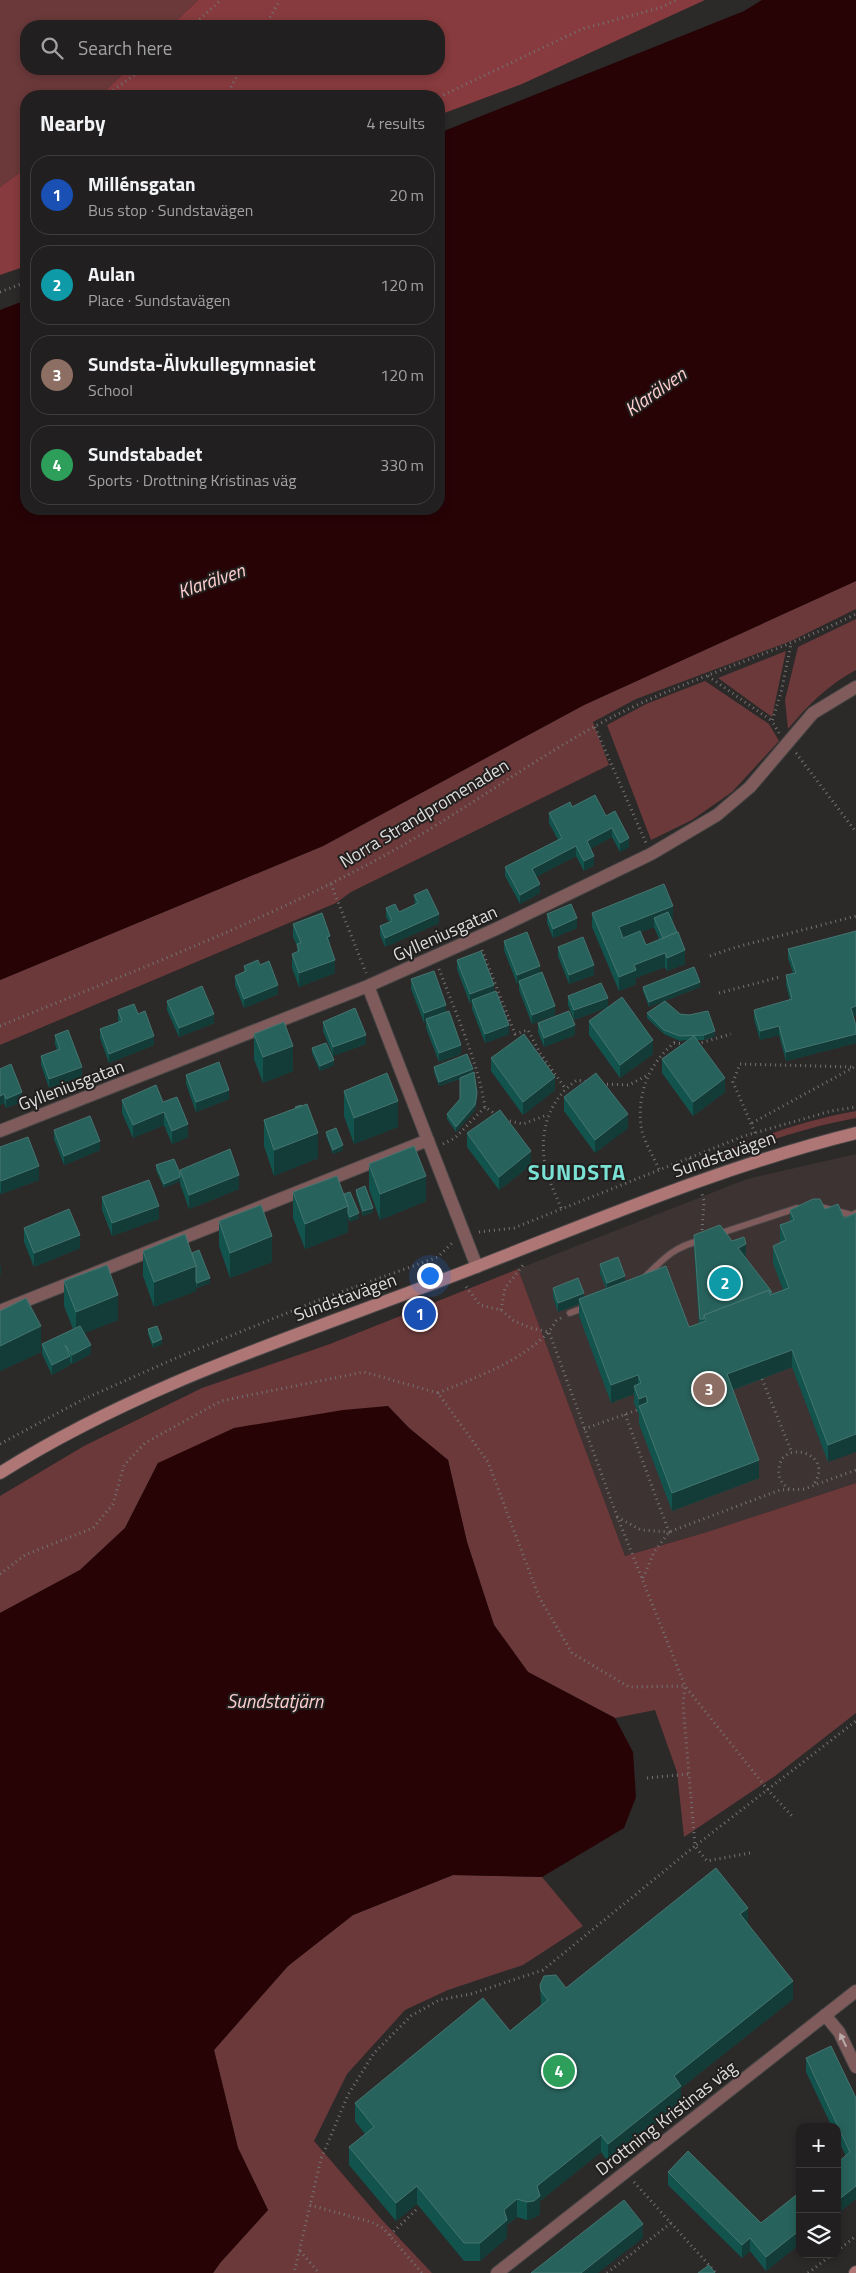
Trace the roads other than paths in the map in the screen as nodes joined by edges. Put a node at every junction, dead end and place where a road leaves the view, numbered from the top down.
1 (856, 687) edge
2 (368, 986) junction
3 (0, 1131) edge
4 (856, 1134) edge
5 (430, 1145) junction
6 (802, 1206) edge
7 (811, 1206) edge
8 (856, 1213) edge
9 (477, 1267) junction
10 (641, 1282) edge
11 (595, 1304) edge
12 (0, 1311) edge
13 (570, 1313) road end
14 (0, 1473) edge
15 (856, 1990) edge
16 (825, 2015) junction
17 (856, 2067) edge
18 (497, 2273) edge

1 - 2 street, Gylleniusgatan
2 - 3 street, Gylleniusgatan
2 - 5 street
4 - 9 street, Sundstavägen
5 - 9 street
5 - 12 street
6 - 10 lane
7 - 8 lane
9 - 14 street, Sundstavägen
11 - 13 lane
15 - 16 street, Drottning Kristinas väg
17 -> 16 street
16 - 18 street, Drottning Kristinas väg

